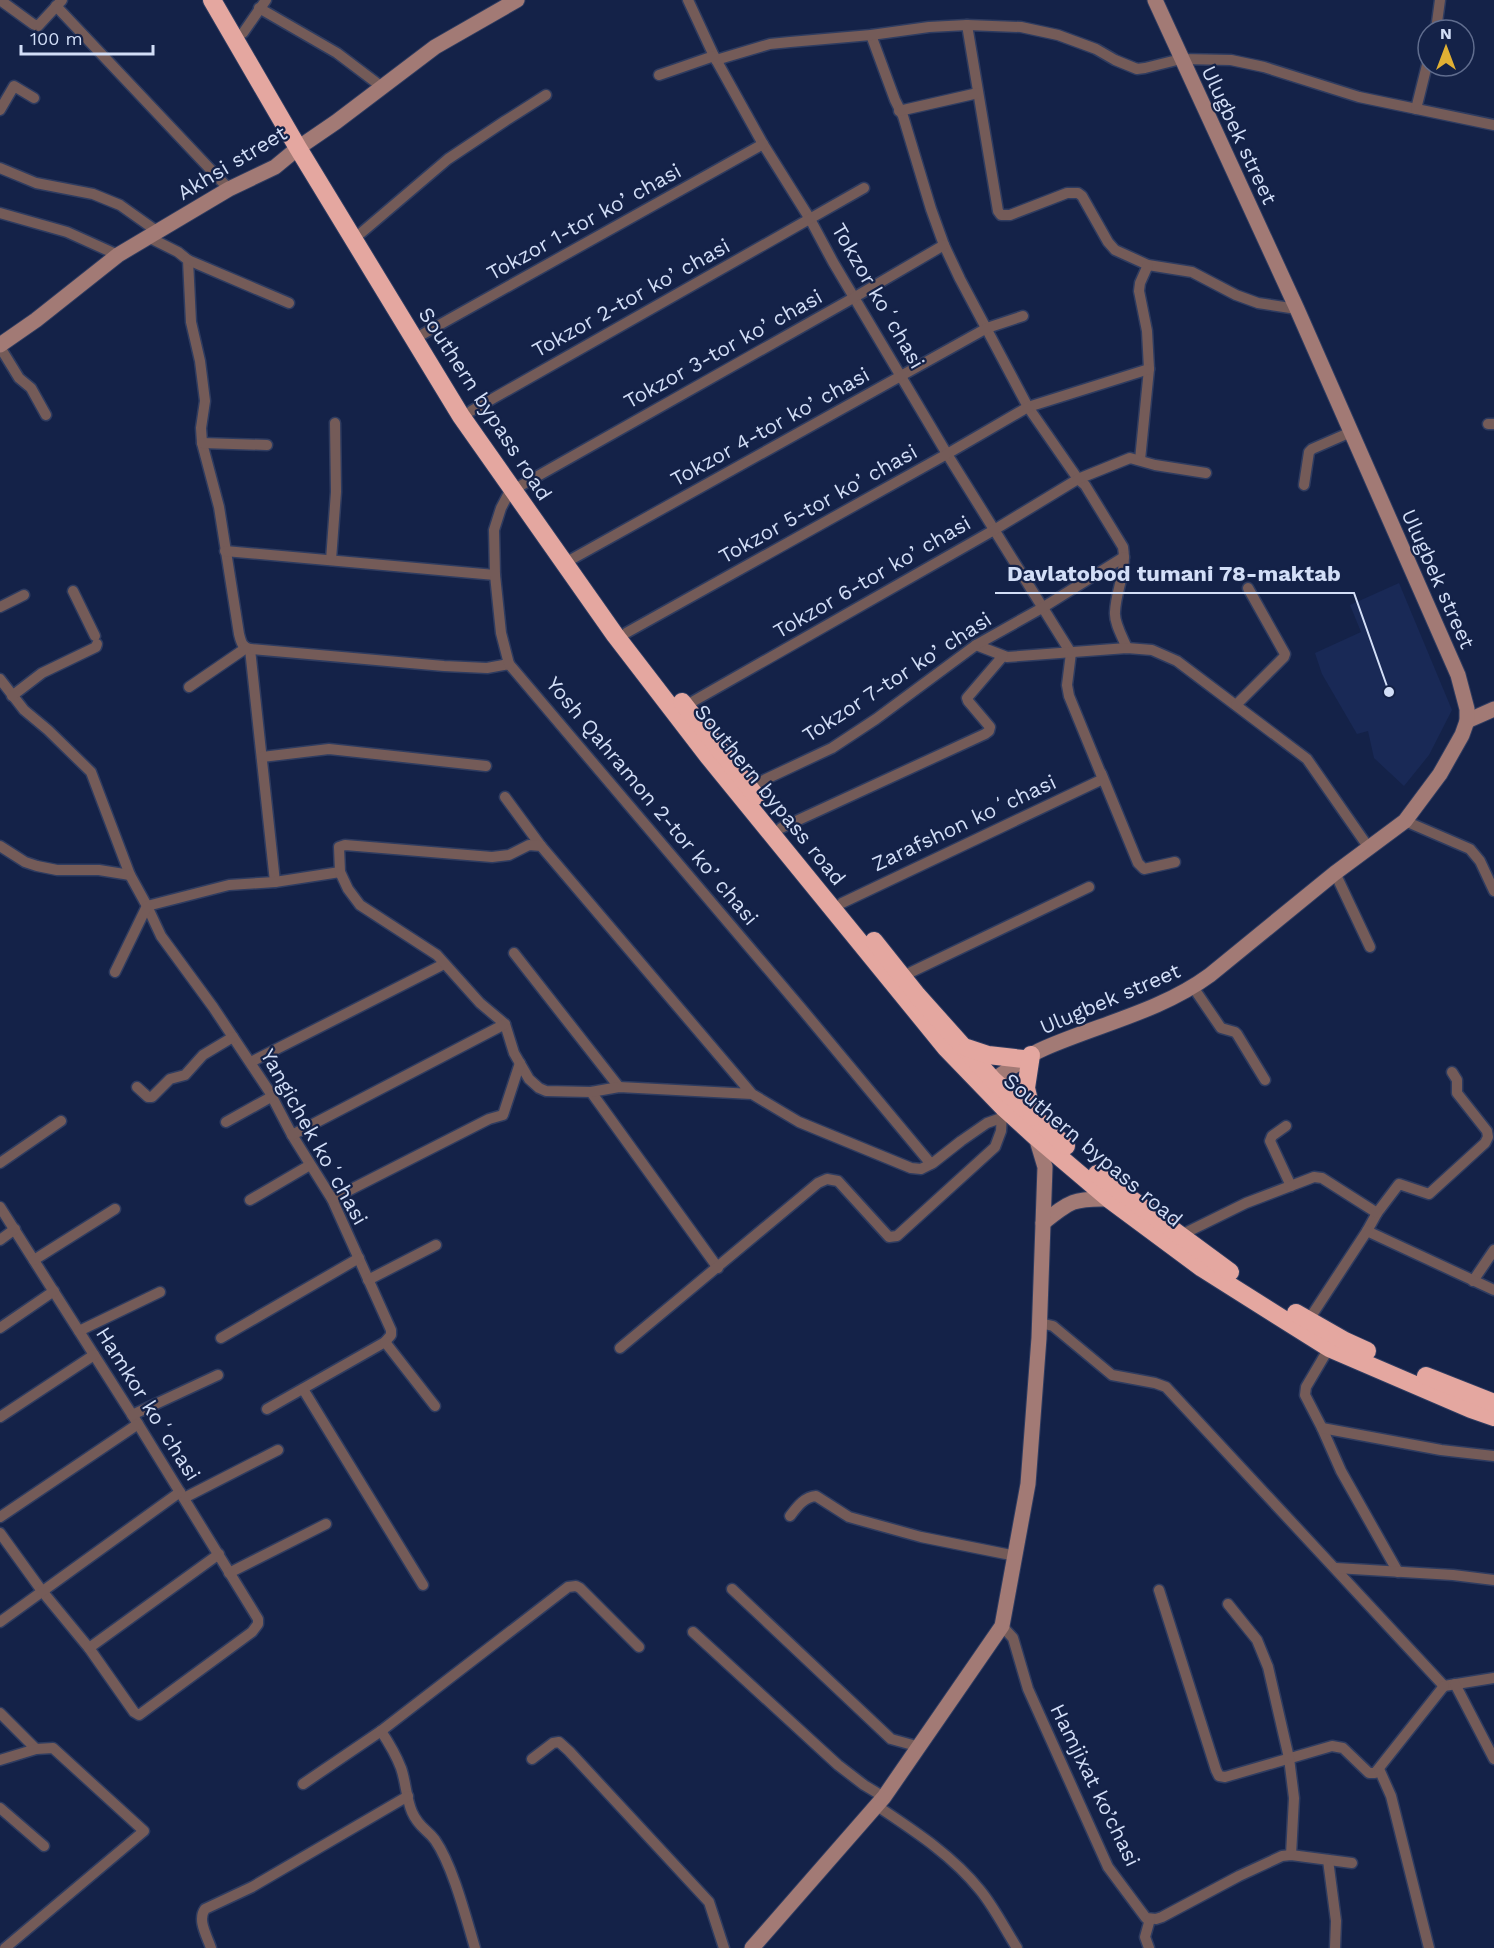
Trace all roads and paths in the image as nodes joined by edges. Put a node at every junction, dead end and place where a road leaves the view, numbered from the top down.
1 (0, 0) edge
2 (212, 0) edge
3 (224, 0) edge
4 (518, 0) edge
5 (688, 0) edge
6 (1155, 0) edge
7 (1440, 0) edge
8 (59, 3) edge
9 (263, 4) edge
10 (1438, 18) edge
11 (967, 26) junction
12 (243, 33) junction
13 (872, 35) junction
14 (715, 58) junction
15 (1181, 59) junction
16 (659, 75) dead end
17 (1424, 78) edge
18 (382, 87) junction
19 (978, 93) junction
20 (546, 95) dead end
21 (34, 98) dead end
22 (1416, 109) junction
23 (0, 110) edge
24 (899, 111) junction
25 (1494, 125) edge
26 (763, 144) junction
27 (303, 145) junction
28 (0, 168) edge
29 (864, 188) dead end
30 (229, 189) junction
31 (0, 213) edge
32 (810, 219) junction
33 (361, 233) junction
34 (153, 234) junction
35 (944, 245) junction
36 (118, 255) junction
37 (188, 260) junction
38 (1148, 265) junction
39 (855, 297) junction
40 (289, 303) dead end
41 (1297, 309) junction
42 (1023, 316) dead end
43 (987, 328) junction
44 (423, 334) junction
45 (0, 346) edge
46 (1149, 369) junction
47 (902, 376) junction
48 (1028, 407) junction
49 (471, 411) junction
50 (46, 415) dead end
51 (335, 423) dead end
52 (1351, 432) junction
53 (202, 443) junction
54 (267, 445) dead end
55 (947, 454) junction
56 (1140, 460) junction
57 (1206, 473) dead end
58 (1078, 479) junction
59 (1304, 485) dead end
60 (516, 486) junction
61 (994, 530) junction
62 (225, 551) junction
63 (1124, 557) junction
64 (572, 559) junction
65 (331, 560) junction
66 (495, 575) junction
67 (1248, 588) dead end
68 (73, 591) dead end
69 (24, 595) dead end
70 (0, 607) edge
71 (1042, 608) junction
72 (626, 633) junction
73 (976, 645) junction
74 (248, 648) junction
75 (1127, 648) junction
76 (1071, 653) junction
77 (1003, 657) junction
78 (509, 664) junction
79 (0, 679) edge
80 (189, 687) dead end
81 (12, 696) junction
82 (1236, 705) junction
83 (685, 706) junction
84 (1494, 709) edge
85 (1467, 721) junction
86 (262, 757) junction
87 (486, 766) dead end
88 (1103, 779) junction
89 (749, 788) junction
90 (505, 797) dead end
91 (1405, 821) junction
92 (781, 828) junction
93 (540, 846) junction
94 (1, 848) edge
95 (1369, 848) junction
96 (1175, 862) dead end
97 (1490, 871) edge
98 (340, 872) junction
99 (1335, 873) junction
100 (130, 875) junction
101 (275, 882) junction
102 (1089, 888) dead end
103 (1494, 891) edge
104 (842, 903) junction
105 (147, 906) junction
106 (1370, 947) dead end
107 (514, 953) dead end
108 (444, 964) junction
109 (115, 972) dead end
110 (903, 976) junction
111 (1193, 987) junction
112 (505, 1024) junction
113 (234, 1037) junction
114 (963, 1047) junction
115 (1027, 1057) junction
116 (250, 1062) junction
117 (520, 1063) junction
118 (1452, 1072) dead end
119 (993, 1080) junction
120 (1265, 1080) dead end
121 (137, 1087) dead end
122 (619, 1087) junction
123 (591, 1092) junction
124 (752, 1094) junction
125 (271, 1097) junction
126 (1002, 1113) junction
127 (1033, 1117) junction
128 (62, 1121) dead end
129 (226, 1122) dead end
130 (1286, 1126) dead end
131 (292, 1135) junction
132 (1036, 1137) junction
133 (0, 1163) edge
134 (931, 1164) junction
135 (309, 1165) junction
136 (1291, 1186) junction
137 (332, 1199) junction
138 (1109, 1199) junction
139 (250, 1200) dead end
140 (0, 1207) edge
141 (116, 1209) dead end
142 (1377, 1213) junction
143 (1043, 1222) junction
144 (15, 1230) junction
145 (1367, 1230) junction
146 (1181, 1235) junction
147 (0, 1240) edge
148 (436, 1245) dead end
149 (1494, 1250) edge
150 (359, 1258) junction
151 (34, 1260) junction
152 (718, 1268) junction
153 (368, 1280) junction
154 (1473, 1281) junction
155 (1494, 1290) edge
156 (54, 1291) junction
157 (160, 1292) dead end
158 (1308, 1321) junction
159 (1040, 1323) junction
160 (0, 1328) edge
161 (79, 1331) junction
162 (221, 1338) dead end
163 (385, 1342) junction
164 (620, 1348) dead end
165 (1329, 1348) junction
166 (94, 1355) junction
167 (218, 1375) dead end
168 (303, 1389) junction
169 (1494, 1402) edge
170 (435, 1406) dead end
171 (267, 1409) dead end
172 (0, 1417) edge
173 (1494, 1417) edge
174 (135, 1420) junction
175 (1322, 1428) junction
176 (278, 1450) dead end
177 (1494, 1456) edge
178 (182, 1495) junction
179 (790, 1516) dead end
180 (0, 1517) edge
181 (326, 1524) dead end
182 (0, 1533) edge
183 (219, 1554) junction
184 (1016, 1556) junction
185 (1336, 1568) junction
186 (1398, 1572) junction
187 (230, 1573) junction
188 (1494, 1580) edge
189 (423, 1585) dead end
190 (732, 1589) dead end
191 (1159, 1590) dead end
192 (42, 1591) junction
193 (1228, 1604) dead end
194 (0, 1622) edge
195 (1002, 1626) junction
196 (693, 1632) dead end
197 (639, 1647) dead end
198 (89, 1648) junction
199 (1494, 1678) edge
200 (1450, 1685) junction
201 (0, 1713) edge
202 (381, 1731) junction
203 (920, 1747) junction
204 (36, 1749) junction
205 (1289, 1758) junction
206 (532, 1759) dead end
207 (1494, 1759) edge
208 (0, 1760) edge
209 (1379, 1769) junction
210 (303, 1784) dead end
211 (408, 1796) junction
212 (880, 1802) junction
213 (0, 1808) edge
214 (44, 1846) dead end
215 (1291, 1855) junction
216 (1328, 1860) junction
217 (1352, 1863) dead end
218 (1150, 1919) junction
219 (754, 1947) edge
220 (6, 1948) edge
221 (211, 1948) edge
222 (475, 1948) edge
223 (724, 1948) edge
224 (1017, 1948) edge
225 (1149, 1948) edge
226 (1335, 1948) edge
227 (1429, 1948) edge

1 - 8 street
2 - 27 highway, Southern bypass road
3 - 12 highway, Southern bypass road
4 - 18 street, Akhsi street
5 - 14 street, Tokzor koʻchasi
6 - 15 street, Ulugbek street
7 - 10 street
8 - 30 street
9 - 12 street
9 - 18 street
11 - 13 street
11 - 15 street
11 - 19 street
12 - 27 highway, Southern bypass road
13 - 14 street
13 - 24 street
14 - 16 street
14 - 26 street, Tokzor koʻchasi
15 - 22 street
15 - 41 street, Ulugbek street
17 - 22 street
18 - 27 street, Akhsi street
19 - 24 street
19 - 38 street
20 - 33 street
21 - 23 street
22 - 25 street
24 - 35 street
26 - 32 street, Tokzor koʻchasi
26 - 44 street, Tokzor 1-tor koʼchasi
27 - 30 street, Akhsi street
27 - 33 highway, Southern bypass road
27 - 60 highway, Southern bypass road
28 - 34 street
29 - 32 street, Tokzor 2-tor koʼchasi
30 - 34 street, Akhsi street
31 - 36 street
32 - 39 street, Tokzor koʻchasi
32 - 49 street, Tokzor 2-tor koʼchasi
33 - 44 highway, Southern bypass road
34 - 36 street, Akhsi street
34 - 37 street
35 - 39 street, Tokzor 3-tor koʼchasi
35 - 43 street
36 - 45 street, Akhsi street
37 - 40 street
37 - 53 street
38 - 41 street
38 - 46 street
39 - 47 street, Tokzor koʻchasi
39 - 60 street, Tokzor 3-tor koʼchasi
41 - 52 street, Ulugbek street
42 - 43 street, Tokzor 4-tor koʼchasi
43 - 47 street, Tokzor 4-tor koʼchasi
43 - 48 street
44 - 49 highway, Southern bypass road
45 - 50 street
46 - 48 street, Tokzor 5-tor koʼchasi
46 - 56 street
47 - 55 street, Tokzor koʻchasi
47 - 64 street, Tokzor 4-tor koʼchasi
48 - 55 street, Tokzor 5-tor koʼchasi
48 - 58 street
49 - 60 highway, Southern bypass road
51 - 65 street
52 - 59 street
52 - 85 street, Ulugbek street
53 - 54 street
53 - 62 street
55 - 61 street, Tokzor koʻchasi
55 - 72 street, Tokzor 5-tor koʼchasi
56 - 57 street
56 - 58 street, Tokzor 6-tor koʼchasi
58 - 61 street, Tokzor 6-tor koʼchasi
58 - 63 street
60 - 64 highway, Southern bypass road
60 - 66 street
60 - 126 highway, Southern bypass road
61 - 71 street, Tokzor koʻchasi
61 - 83 street, Tokzor 6-tor koʼchasi
62 - 65 street
62 - 74 street
63 - 71 street, Tokzor 7-tor koʼchasi
63 - 75 street
64 - 72 highway, Southern bypass road
65 - 66 street
66 - 78 street
67 - 82 street
68 - 81 street
69 - 70 street
71 - 73 street, Tokzor 7-tor koʼchasi
71 - 76 street
72 - 83 highway, Southern bypass road
73 - 77 street
73 - 89 street, Tokzor 7-tor koʼchasi
74 - 78 street
74 - 80 street
74 - 86 street
75 - 76 street
75 - 82 street
76 - 77 street
76 - 88 street
77 - 92 street
78 - 134 street, Yosh Qahramon 2-tor koʼchasi
79 - 81 street, Yangichek koʻchasi
81 - 100 street, Yangichek koʻchasi
82 - 95 street
83 - 89 highway, Southern bypass road
84 - 85 street
85 - 91 street, Ulugbek street
86 - 87 street
86 - 101 street
88 - 96 street
88 - 104 street, Zarafshon koʻchasi
89 - 92 highway, Southern bypass road
90 - 93 street
91 - 95 street, Ulugbek street
91 - 97 street
92 - 104 highway, Southern bypass road
93 - 98 street
93 - 124 street
94 - 100 street
95 - 99 street, Ulugbek street
97 - 103 street
98 - 101 street
98 - 108 street
99 - 106 street
99 - 111 street, Ulugbek street
100 - 105 street, Yangichek koʻchasi
101 - 105 street
102 - 110 street
104 - 110 highway, Southern bypass road
105 - 109 street
105 - 113 street, Yangichek koʻchasi
107 - 122 street
108 - 112 street
108 - 116 street
110 - 114 highway, Southern bypass road
111 - 115 street, Ulugbek street
111 - 120 street
112 - 117 street
112 - 131 street
113 - 116 street, Yangichek koʻchasi
113 - 121 street
114 - 115 highway
114 - 119 highway, Southern bypass road
115 - 119 street, Ulugbek street
115 - 127 highway
116 - 125 street, Yangichek koʻchasi
117 - 123 street
117 - 137 street
118 - 142 street
119 - 127 highway, Southern bypass road
122 - 123 street
122 - 124 street
123 - 152 street
124 - 134 street
125 - 129 street
125 - 131 street, Yangichek koʻchasi
126 - 132 highway, Southern bypass road
126 - 134 street
126 - 152 street
127 - 146 highway, Southern bypass road
128 - 133 street
130 - 136 street
131 - 135 street, Yangichek koʻchasi
132 - 138 highway, Southern bypass road
132 - 143 street
135 - 137 street, Yangichek koʻchasi
135 - 139 street
136 - 142 street
136 - 146 street
137 - 150 street, Yangichek koʻchasi
138 - 143 street
138 - 165 highway, Southern bypass road
140 - 144 street, Hamkor koʻchasi
141 - 151 street
142 - 145 street
143 - 159 street
144 - 147 street
144 - 151 street, Hamkor koʻchasi
145 - 154 street
145 - 158 street
146 - 158 highway, Southern bypass road
148 - 153 street
149 - 154 street
150 - 153 street, Yangichek koʻchasi
150 - 162 street
151 - 156 street, Hamkor koʻchasi
152 - 164 street
153 - 163 street, Yangichek koʻchasi
154 - 155 street
156 - 160 street
156 - 161 street, Hamkor koʻchasi
157 - 161 street
158 - 169 highway, Southern bypass road
159 - 184 street
159 - 185 street
161 - 166 street, Hamkor koʻchasi
163 - 168 street
163 - 170 street
165 - 173 highway, Southern bypass road
165 - 175 street
166 - 172 street
166 - 174 street, Hamkor koʻchasi
167 - 174 street
168 - 171 street
168 - 189 street
174 - 178 street, Hamkor koʻchasi
174 - 180 street
175 - 177 street
175 - 186 street
176 - 178 street
178 - 183 street, Hamkor koʻchasi
178 - 192 street
179 - 184 street
181 - 187 street
182 - 192 street
183 - 187 street, Hamkor koʻchasi
183 - 198 street
184 - 195 street
185 - 186 street
185 - 200 street
186 - 188 street
187 - 198 street, Hamkor koʻchasi
190 - 203 street
191 - 205 street
192 - 194 street
192 - 198 street
193 - 205 street
195 - 203 street
195 - 218 street, Hamjixat ko’chasi
196 - 212 street
197 - 202 street
199 - 200 street
200 - 207 street
200 - 209 street
201 - 204 street
202 - 210 street
202 - 211 street
203 - 212 street
204 - 208 street
204 - 220 street
205 - 209 street
205 - 215 street
206 - 223 street
209 - 227 street
211 - 221 street
211 - 222 street
212 - 219 street
212 - 224 street
213 - 214 street
215 - 216 street
215 - 218 street
216 - 217 street
216 - 226 street
218 - 225 street

